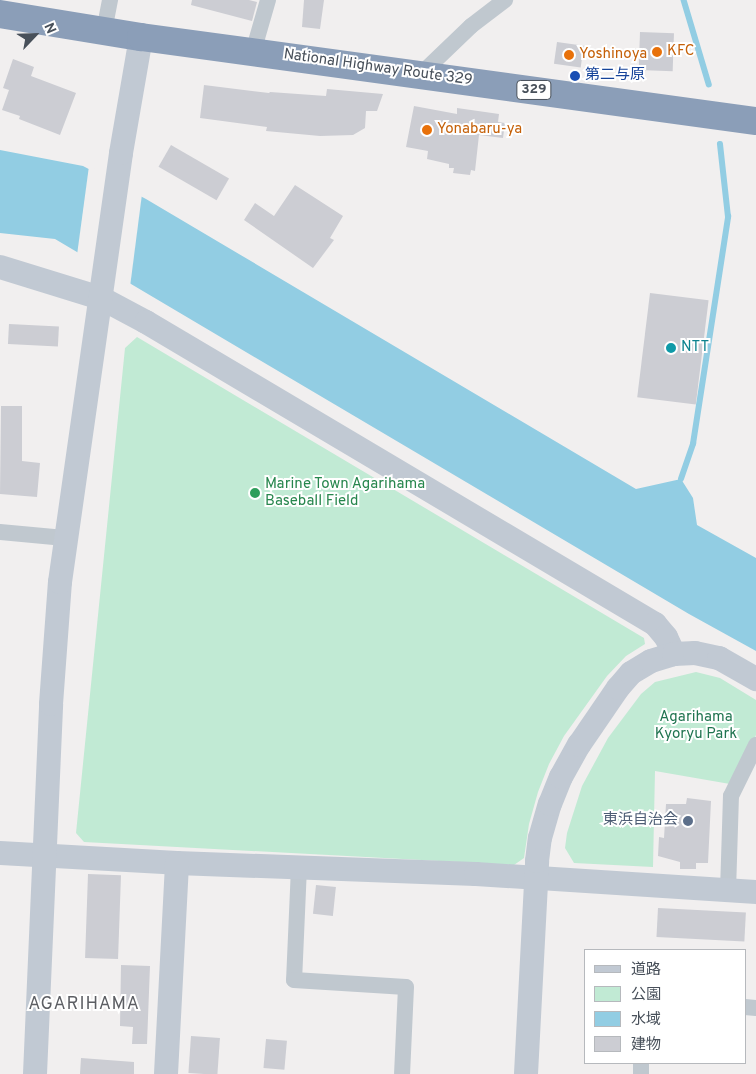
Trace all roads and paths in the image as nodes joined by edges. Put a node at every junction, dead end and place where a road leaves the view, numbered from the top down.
1 (110, 0) edge
2 (268, 0) edge
3 (505, 0) edge
4 (0, 14) edge
5 (104, 31) junction
6 (141, 38) junction
7 (253, 52) junction
8 (421, 74) junction
9 (756, 121) edge
10 (0, 266) edge
11 (101, 298) junction
12 (0, 532) edge
13 (65, 538) junction
14 (674, 654) junction
15 (756, 679) edge
16 (756, 745) edge
17 (0, 853) edge
18 (45, 856) junction
19 (177, 864) junction
20 (299, 867) junction
21 (536, 878) junction
22 (728, 890) junction
23 (756, 892) edge
24 (35, 1074) edge
25 (166, 1074) edge
26 (402, 1074) edge
27 (526, 1074) edge

1 - 5 street
2 - 7 street
3 - 8 street
4 - 5 highway, National Highway Route 329 / 329
5 - 6 highway, National Highway Route 329 / 329
6 - 7 highway, National Highway Route 329 / 329
6 - 11 street
7 - 8 highway, National Highway Route 329 / 329
8 - 9 highway, National Highway Route 329 / 329
10 - 11 street
11 - 13 street
11 - 14 street
12 - 13 street
13 - 18 street
14 - 15 street
14 - 21 street
16 - 22 street
17 - 18 street
18 - 19 street
18 - 24 street
19 - 20 street
19 - 25 street
20 - 21 street
20 - 26 street
21 - 22 street
21 - 27 street
22 - 23 street

